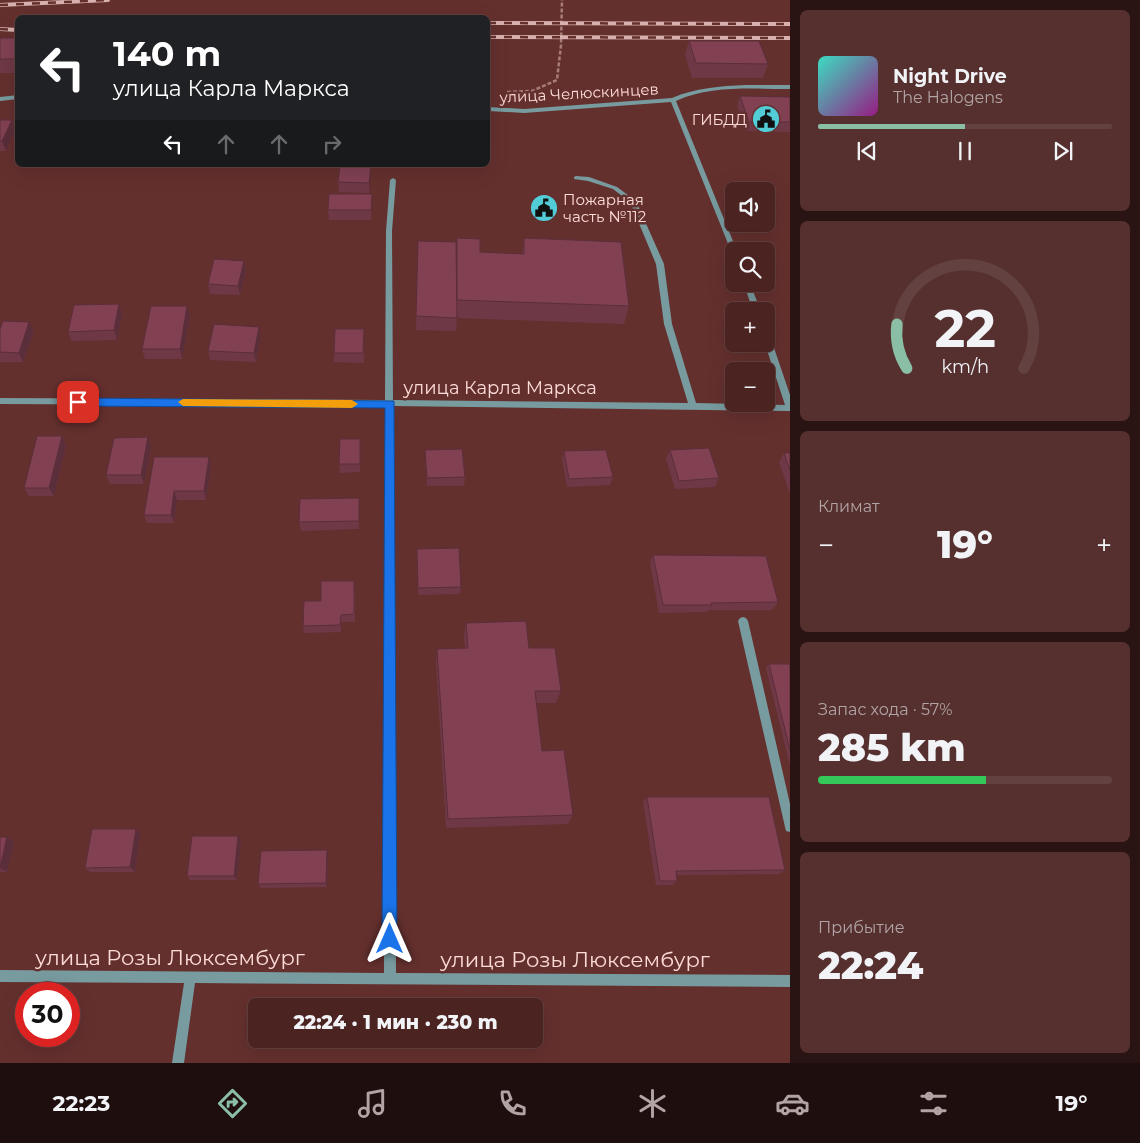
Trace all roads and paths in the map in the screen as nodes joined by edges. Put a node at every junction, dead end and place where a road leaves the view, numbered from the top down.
1 (562, 0) edge
2 (790, 87) edge
3 (505, 92) dead end
4 (15, 97) edge
5 (0, 99) edge
6 (673, 100) junction
7 (490, 109) edge
8 (576, 178) dead end
9 (393, 180) dead end
10 (730, 242) edge
11 (771, 352) edge
12 (0, 401) edge
13 (390, 404) junction
14 (693, 406) junction
15 (790, 408) edge
16 (743, 621) dead end
17 (790, 827) edge
18 (0, 976) edge
19 (190, 978) junction
20 (390, 978) junction
21 (790, 980) edge
22 (178, 1063) edge

1 - 3 path
2 - 6 street, улица Челюскинцев
4 - 5 street
6 - 7 street, улица Челюскинцев
6 - 10 street
8 - 14 street
9 - 13 street
11 - 15 street
12 - 13 street, улица Карла Маркса
13 - 14 street, улица Карла Маркса
13 - 20 street
14 - 15 street, улица Карла Маркса
16 - 17 street
18 - 19 street, улица Розы Люксембург
19 - 20 street, улица Розы Люксембург
19 - 22 street
20 - 21 street, улица Розы Люксембург

